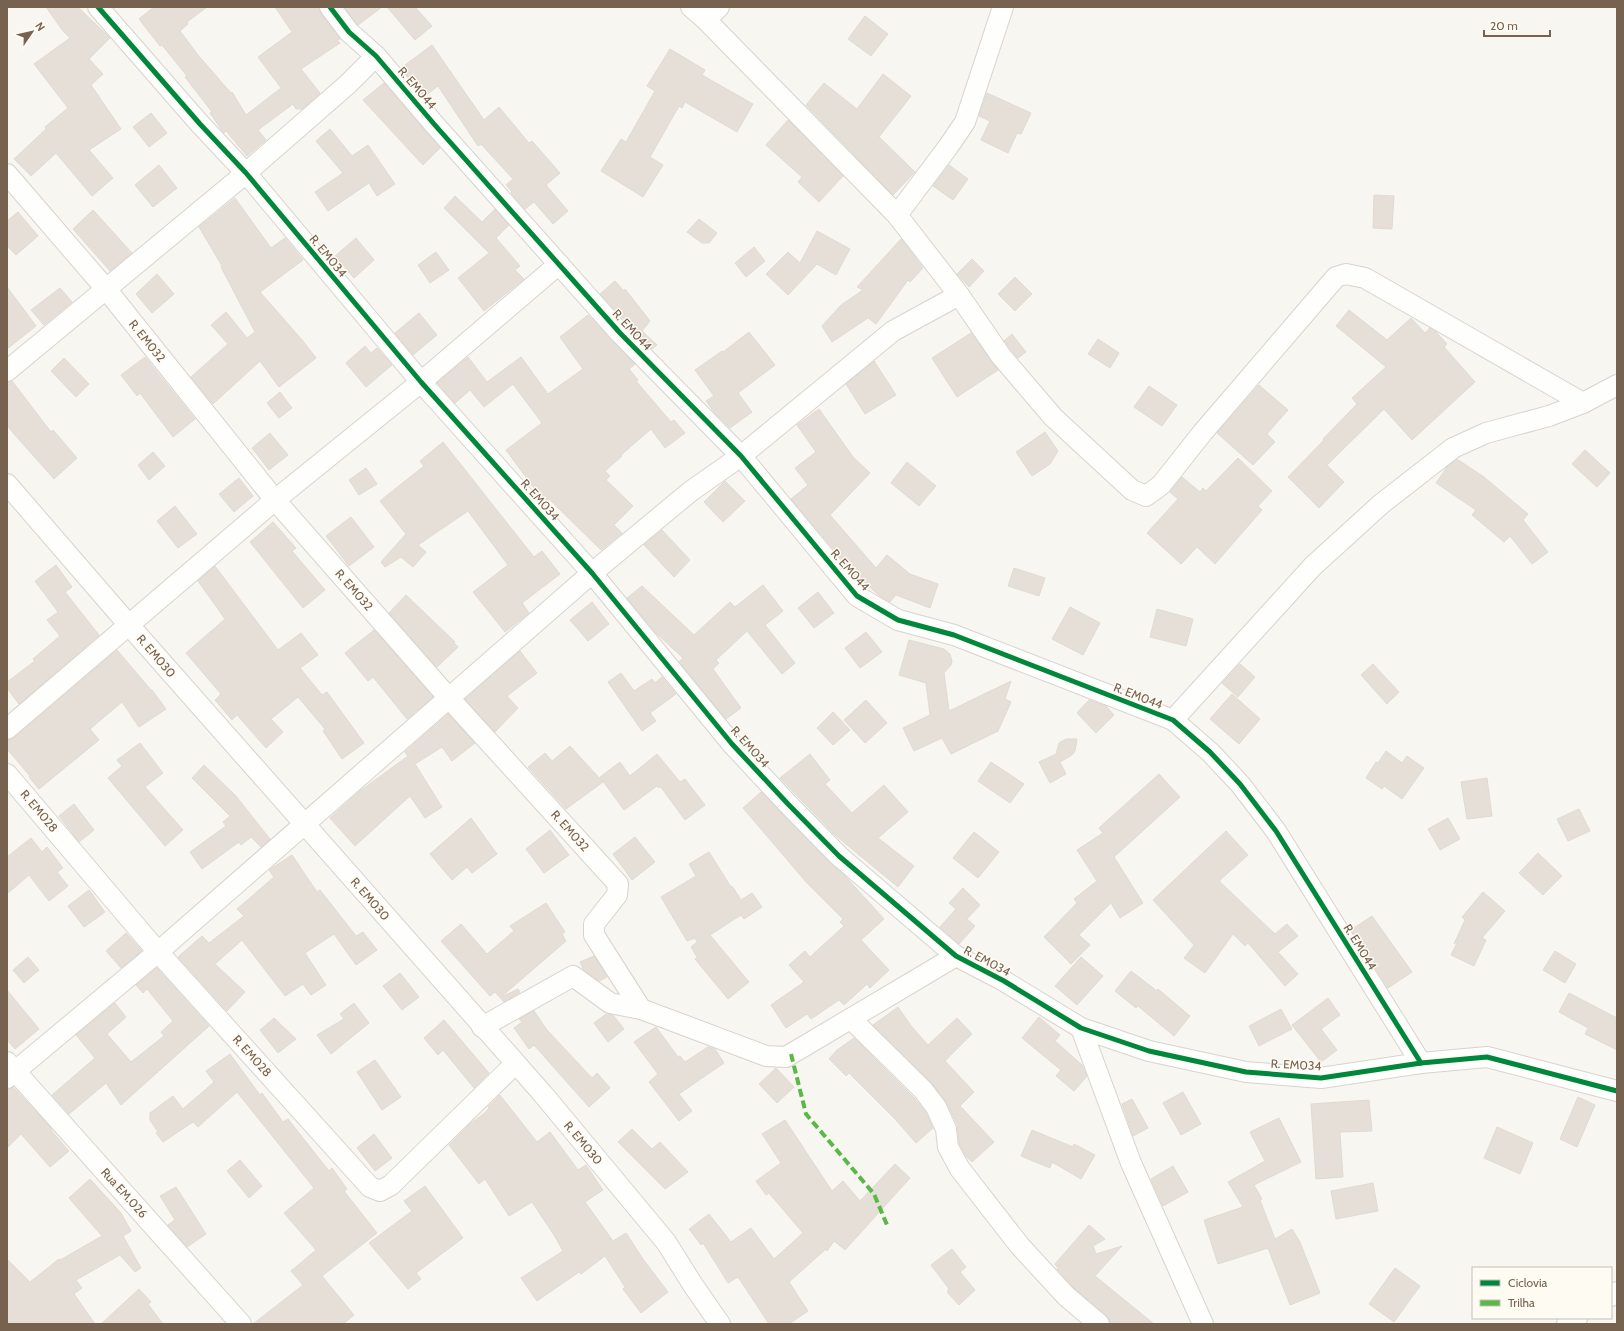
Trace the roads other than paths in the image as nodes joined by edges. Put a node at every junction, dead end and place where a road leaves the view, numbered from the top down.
1 (98, 7) edge
2 (330, 7) edge
3 (691, 7) edge
4 (1003, 7) edge
5 (713, 14) edge
6 (376, 56) junction
7 (246, 173) junction
8 (7, 174) edge
9 (897, 215) junction
10 (559, 264) junction
11 (106, 289) junction
12 (959, 295) junction
13 (7, 371) edge
14 (421, 382) junction
15 (1617, 385) edge
16 (1583, 403) junction
17 (741, 456) junction
18 (7, 484) edge
19 (275, 500) junction
20 (592, 573) junction
21 (128, 624) junction
22 (448, 698) junction
23 (1173, 720) junction
24 (7, 729) edge
25 (7, 774) edge
26 (304, 824) junction
27 (158, 952) junction
28 (956, 956) junction
29 (641, 1009) junction
30 (851, 1019) junction
31 (482, 1027) junction
32 (1081, 1028) junction
33 (1421, 1063) junction
34 (515, 1064) junction
35 (10, 1070) edge
36 (1617, 1090) edge
37 (241, 1324) edge
38 (720, 1324) edge
39 (1099, 1324) edge
40 (1203, 1324) edge

1 - 7 street, R. EM034
2 - 6 street, R. EM044
3 - 5 street
4 - 9 street
5 - 9 street
6 - 7 street
6 - 10 street, R. EM044
7 - 11 street
7 - 14 street, R. EM034
8 - 11 street, R. EM032
9 - 12 street
10 - 14 street
10 - 17 street, R. EM044
11 - 13 street
11 - 19 street, R. EM032
12 - 16 street
12 - 17 street
14 - 19 street
14 - 20 street, R. EM034
15 - 16 street
16 - 23 street
17 - 20 street
17 - 23 street, R. EM044
18 - 21 street, R. EM030
19 - 21 street
19 - 22 street, R. EM032
20 - 22 street
20 - 28 street, R. EM034
21 - 24 street
21 - 26 street, R. EM030
22 - 26 street
22 - 29 street, R. EM032
23 - 33 street, R. EM044
25 - 27 street, R. EM028
26 - 27 street
26 - 31 street, R. EM030
27 - 34 street, R. EM028
27 - 35 street
28 - 30 street
28 - 32 street, R. EM034
29 - 30 street
29 - 31 street
30 - 39 street
31 - 34 street, R. EM030
32 - 33 street, R. EM034
32 - 40 street
33 - 36 street, R. EM034
34 - 38 street, R. EM030
35 - 37 street, Rua EM.026

